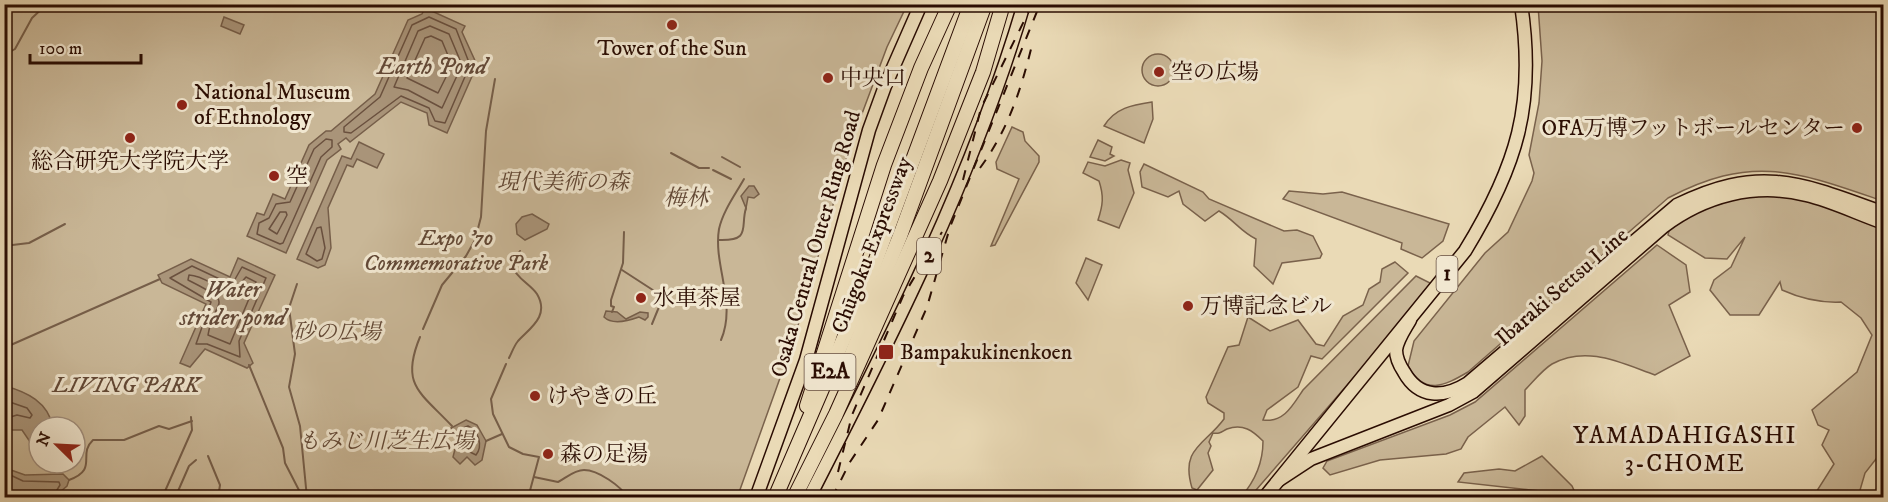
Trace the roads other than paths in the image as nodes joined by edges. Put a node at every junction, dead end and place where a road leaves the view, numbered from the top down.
1 (921, 4) edge
2 (942, 4) edge
3 (950, 4) edge
4 (966, 4) edge
5 (971, 4) edge
6 (985, 4) edge
7 (1003, 4) edge
8 (1024, 4) edge
9 (1521, 4) edge
10 (921, 68) junction
11 (940, 91) junction
12 (1884, 213) edge
13 (1884, 223) edge
14 (1410, 320) junction
15 (1279, 480) junction
16 (756, 498) edge
17 (773, 498) edge
18 (792, 498) edge
19 (809, 498) edge
20 (1264, 498) edge

1 - 16 main road, Osaka Central Outer Ring Road
2 - 10 highway
3 - 10 highway
4 - 11 highway
5 - 11 highway, E2A
6 - 18 highway, Chūgoku Expressway / E2A
7 - 18 highway
8 - 19 main road, 2
9 - 14 main road, Ibaraki Settsu Line / 1
10 - 17 highway
11 - 17 highway, Chūgoku Expressway / E2A
12 - 14 main road, Ibaraki Settsu Line / 1
13 - 15 main road, Ibaraki Settsu Line / 1
14 - 15 main road, Ibaraki Settsu Line / 1
15 - 20 main road, Ibaraki Settsu Line / 1

